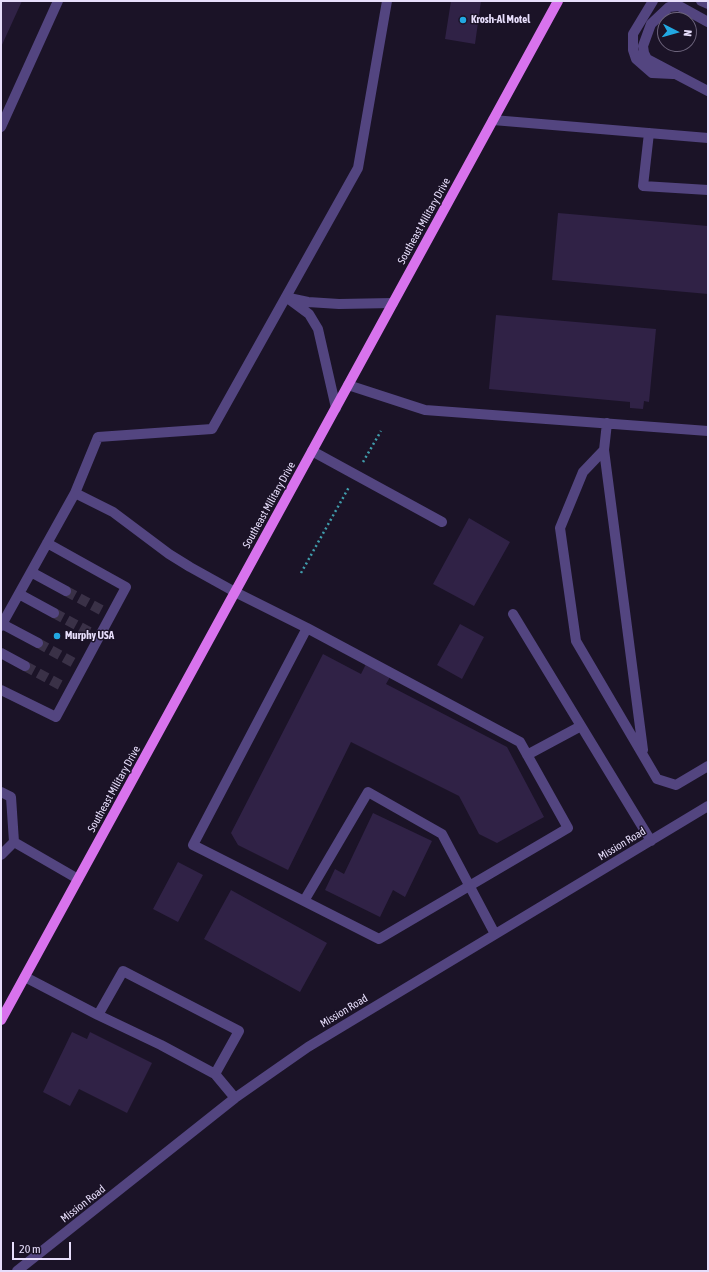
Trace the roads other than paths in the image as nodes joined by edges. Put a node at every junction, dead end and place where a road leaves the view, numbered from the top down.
1 (58, 1) edge
2 (387, 1) edge
3 (558, 1) edge
4 (653, 1) edge
5 (701, 1) edge
6 (708, 4) edge
7 (708, 22) edge
8 (677, 74) junction
9 (708, 90) edge
10 (493, 120) junction
11 (1, 127) edge
12 (649, 133) junction
13 (708, 138) edge
14 (708, 190) edge
15 (286, 297) junction
16 (393, 303) junction
17 (348, 385) junction
18 (336, 408) junction
19 (607, 423) junction
20 (708, 431) edge
21 (604, 450) junction
22 (312, 451) junction
23 (75, 493) junction
24 (442, 522) dead end
25 (47, 543) junction
26 (31, 572) junction
27 (66, 591) tunnel mouth
28 (235, 592) junction
29 (19, 594) junction
30 (54, 613) tunnel mouth
31 (513, 614) dead end
32 (2, 625) edge
33 (307, 628) junction
34 (38, 643) tunnel mouth
35 (1, 654) edge
36 (25, 666) tunnel mouth
37 (1, 690) edge
38 (581, 726) junction
39 (527, 755) junction
40 (643, 755) junction
41 (708, 766) edge
42 (1, 792) edge
43 (708, 806) edge
44 (651, 841) junction
45 (14, 842) junction
46 (1, 855) edge
47 (78, 879) junction
48 (470, 886) junction
49 (304, 901) junction
50 (495, 934) junction
51 (25, 977) junction
52 (98, 1015) junction
53 (1, 1020) edge
54 (215, 1074) junction
55 (234, 1098) junction
56 (17, 1271) edge

1 - 11 street
2 - 15 street
3 - 10 main road, Southeast Military Drive
4 - 8 street
5 - 6 street
7 - 8 street
8 - 9 street
10 - 12 street
10 - 16 main road, Southeast Military Drive
12 - 13 street
12 - 14 street
15 - 16 street
15 - 18 street
15 - 23 street
16 - 17 main road, Southeast Military Drive
17 - 18 main road, Southeast Military Drive
17 - 19 street
18 - 22 main road, Southeast Military Drive
19 - 20 street
19 - 21 street
21 - 40 street
21 - 40 street
22 - 24 street
22 - 28 main road, Southeast Military Drive
23 - 25 street
23 - 28 street
25 - 26 street
25 - 37 street
26 - 27 street
26 - 29 street
28 - 33 street
28 - 47 main road, Southeast Military Drive
29 - 30 street
29 - 32 street
31 - 38 street
32 - 34 street
33 - 39 street
33 - 49 street
35 - 36 street
38 - 39 street
38 - 44 street
39 - 48 street
40 - 41 street
42 - 45 street
43 - 44 street, Mission Road
44 - 50 street, Mission Road
45 - 46 street
45 - 47 street
47 - 51 main road, Southeast Military Drive
48 - 49 street
48 - 49 street
48 - 50 street
50 - 55 street, Mission Road
51 - 52 street
51 - 53 main road, Southeast Military Drive
52 - 54 street
52 - 54 street
54 - 55 street
55 - 56 street, Mission Road

